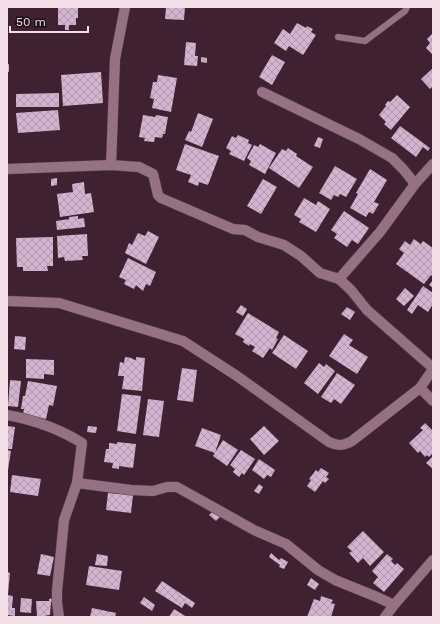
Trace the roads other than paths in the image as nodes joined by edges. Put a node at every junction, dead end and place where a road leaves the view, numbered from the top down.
1 (125, 7) edge
2 (408, 7) edge
3 (338, 38) dead end
4 (262, 92) dead end
5 (433, 164) edge
6 (111, 165) junction
7 (7, 169) edge
8 (414, 184) junction
9 (339, 279) junction
10 (7, 301) edge
11 (433, 369) edge
12 (420, 388) junction
13 (433, 401) edge
14 (7, 415) edge
15 (76, 483) junction
16 (433, 560) edge
17 (394, 605) junction
18 (60, 617) edge
19 (385, 617) edge

1 - 6 street
2 - 3 lane
4 - 8 street
5 - 8 street
6 - 7 street
6 - 9 street
8 - 9 street
9 - 11 street
10 - 12 street
11 - 12 street
12 - 13 street
14 - 15 street
15 - 17 street
15 - 18 street
16 - 17 street
17 - 19 street

